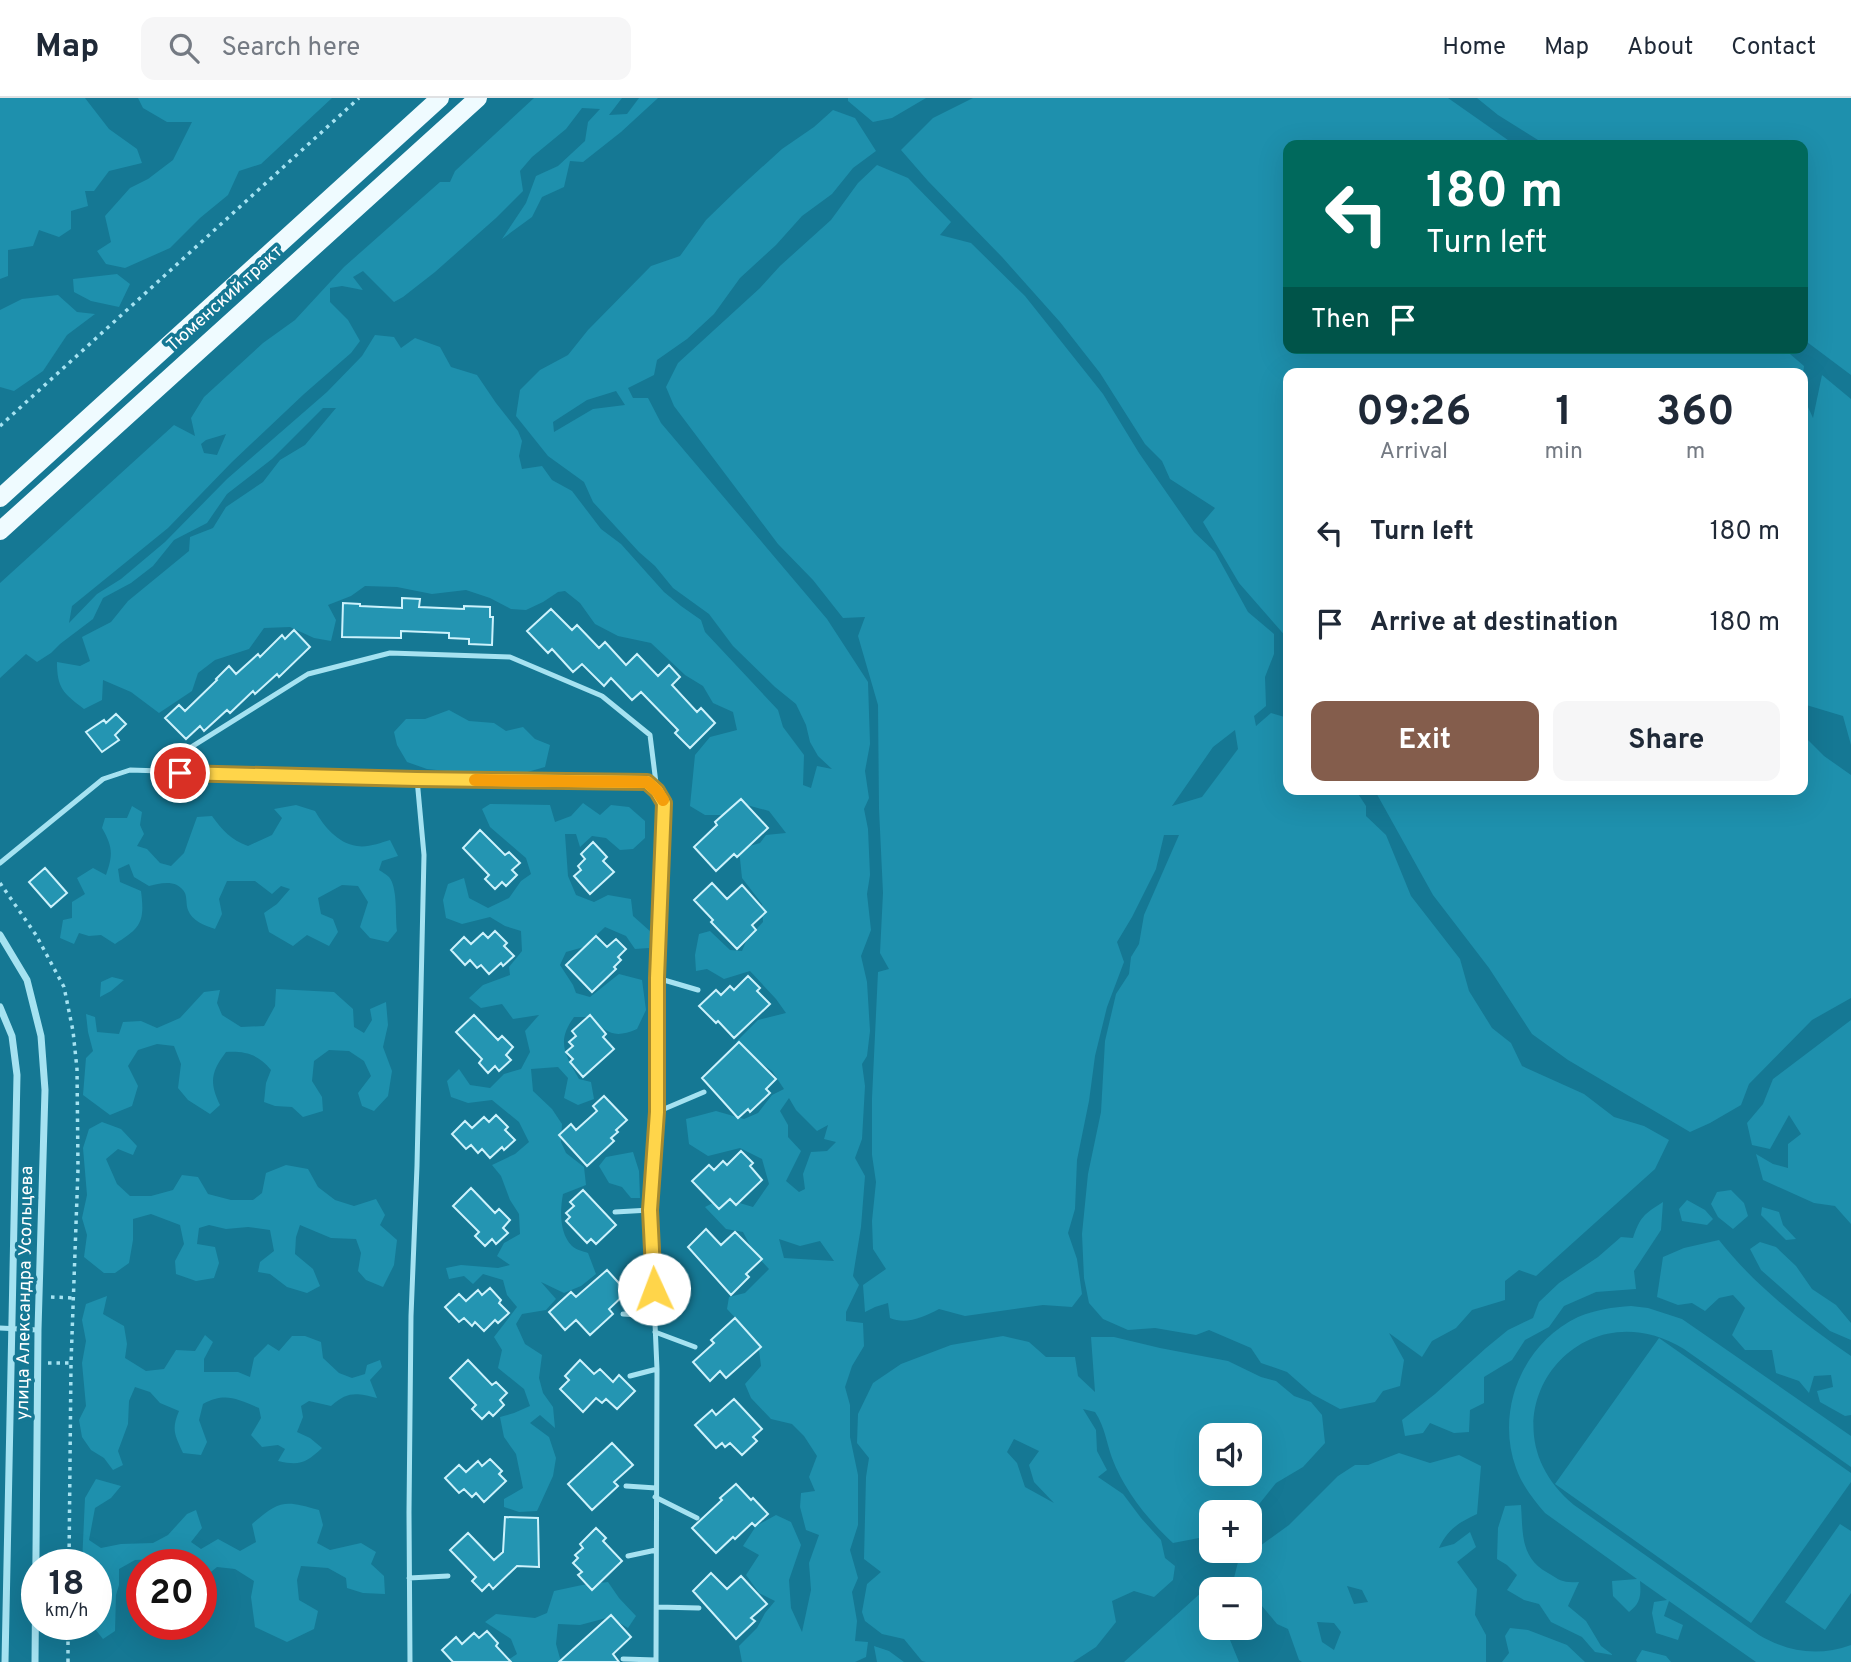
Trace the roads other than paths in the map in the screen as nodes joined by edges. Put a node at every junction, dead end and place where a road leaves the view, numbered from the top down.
1 (440, 98) edge
2 (478, 98) edge
3 (0, 498) edge
4 (0, 531) edge
5 (153, 771) junction
6 (417, 779) junction
7 (657, 791) junction
8 (0, 863) edge
9 (0, 935) edge
10 (657, 978) junction
11 (698, 990) dead end
12 (0, 1007) edge
13 (704, 1092) dead end
14 (657, 1112) junction
15 (650, 1210) junction
16 (615, 1212) dead end
17 (624, 1314) dead end
18 (654, 1316) junction
19 (0, 1328) edge
20 (11, 1329) junction
21 (38, 1330) junction
22 (655, 1332) junction
23 (695, 1347) dead end
24 (657, 1369) junction
25 (630, 1376) dead end
26 (626, 1486) dead end
27 (656, 1488) junction
28 (655, 1497) junction
29 (697, 1518) dead end
30 (656, 1549) junction
31 (628, 1556) dead end
32 (448, 1576) dead end
33 (409, 1578) junction
34 (657, 1607) junction
35 (699, 1608) dead end
36 (623, 1659) dead end
37 (656, 1661) edge
38 (5, 1662) edge
39 (35, 1662) edge
40 (410, 1662) edge

1 - 3 main road, Тюменский тракт
2 - 4 main road, Тюменский тракт
5 - 6 lane
5 - 7 lane
5 - 8 lane
6 - 7 lane
6 - 33 lane
7 - 10 lane
9 - 21 street, улица Александра Усольцева
10 - 11 lane
10 - 14 lane
12 - 20 street, улица Александра Усольцева
13 - 14 lane
14 - 15 lane
15 - 16 lane
15 - 18 lane
17 - 18 lane
18 - 22 lane
19 - 20 lane
20 - 21 lane
20 - 38 street, улица Александра Усольцева
21 - 39 street, улица Александра Усольцева
22 - 23 lane
22 - 24 lane
24 - 25 lane
24 - 27 lane
26 - 27 lane
27 - 28 lane
28 - 29 lane
28 - 30 lane
30 - 31 lane
30 - 34 lane
32 - 33 lane
33 - 40 lane
34 - 35 lane
34 - 37 lane
36 - 37 lane

